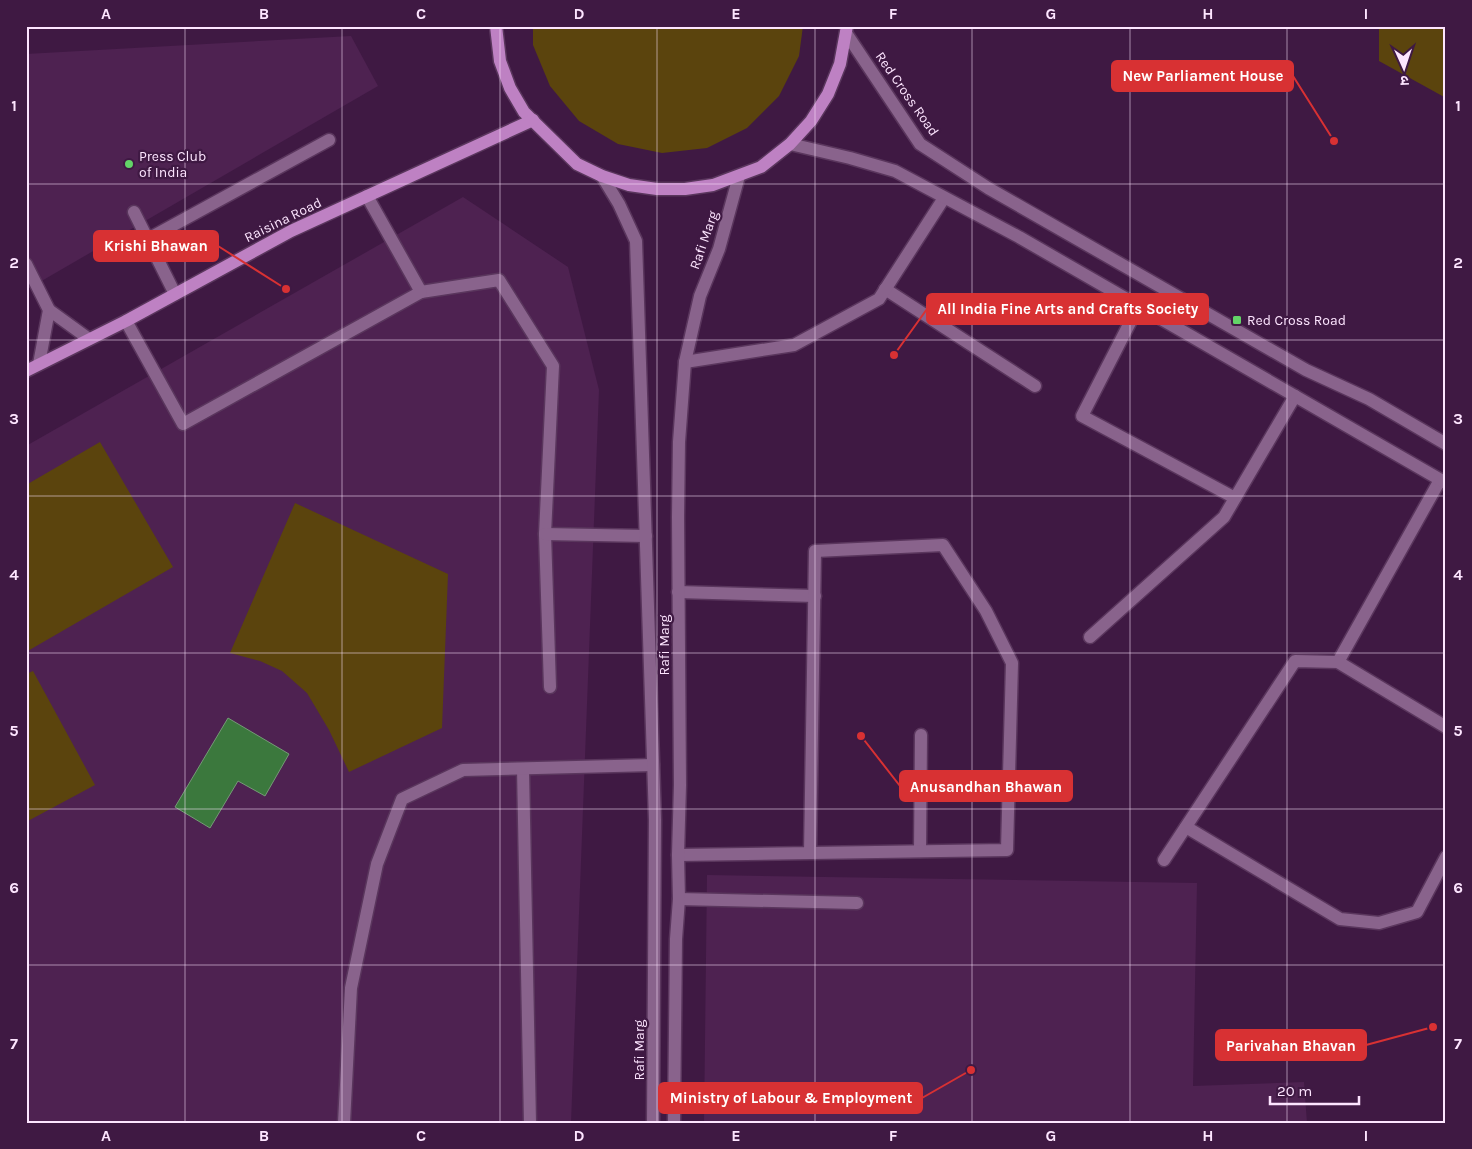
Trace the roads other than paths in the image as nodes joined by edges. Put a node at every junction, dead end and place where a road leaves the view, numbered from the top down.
1 (496, 26) edge
2 (846, 30) edge
3 (533, 120) junction
4 (328, 140) dead end
5 (790, 144) junction
6 (602, 176) junction
7 (739, 176) junction
8 (367, 196) junction
9 (944, 198) junction
10 (134, 212) dead end
11 (148, 239) junction
12 (26, 264) edge
13 (885, 289) junction
14 (421, 292) junction
15 (175, 294) junction
16 (1138, 306) junction
17 (48, 310) junction
18 (126, 321) junction
19 (89, 339) junction
20 (685, 362) junction
21 (39, 364) junction
22 (26, 371) edge
23 (1036, 386) dead end
24 (1295, 396) junction
25 (1446, 444) edge
26 (1443, 482) edge
27 (1235, 498) junction
28 (545, 534) junction
29 (646, 536) junction
30 (678, 592) junction
31 (815, 596) junction
32 (1090, 637) dead end
33 (1338, 662) junction
34 (550, 687) dead end
35 (1446, 727) edge
36 (921, 735) dead end
37 (653, 765) junction
38 (524, 769) junction
39 (1186, 827) junction
40 (920, 852) junction
41 (810, 853) junction
42 (678, 855) junction
43 (1446, 857) edge
44 (1164, 860) dead end
45 (679, 899) junction
46 (857, 903) dead end
47 (344, 1123) edge
48 (530, 1123) edge
49 (653, 1123) edge
50 (674, 1123) edge

1 - 3 main road
2 - 5 main road
2 - 25 street, Red Cross Road
3 - 6 main road
3 - 8 main road, Raisina Road
4 - 11 street
5 - 7 main road
5 - 9 street
6 - 7 main road
6 - 29 street, Rafi Marg
7 - 20 street, Rafi Marg
8 - 14 street
8 - 15 main road, Raisina Road
9 - 13 street
9 - 16 street
10 - 11 street
11 - 15 street
12 - 17 street
13 - 20 street
13 - 23 street
14 - 18 street
14 - 28 street
15 - 18 main road, Raisina Road
16 - 24 street
16 - 27 street
17 - 19 street
17 - 21 street
18 - 19 main road, Raisina Road
19 - 21 main road, Raisina Road
20 - 30 street, Rafi Marg
21 - 22 main road, Raisina Road
24 - 26 street
24 - 27 street
26 - 33 street
27 - 32 street
28 - 29 street
28 - 34 street
29 - 37 street, Rafi Marg
30 - 31 street
30 - 42 street, Rafi Marg
31 - 40 street
31 - 41 street
33 - 35 street
33 - 39 street
36 - 40 street
37 - 38 street
37 - 49 street, Rafi Marg
38 - 47 street
38 - 48 street
39 - 43 street
39 - 44 street
40 - 41 street
41 - 42 street
42 - 45 street, Rafi Marg
45 - 46 street
45 - 50 street, Rafi Marg

